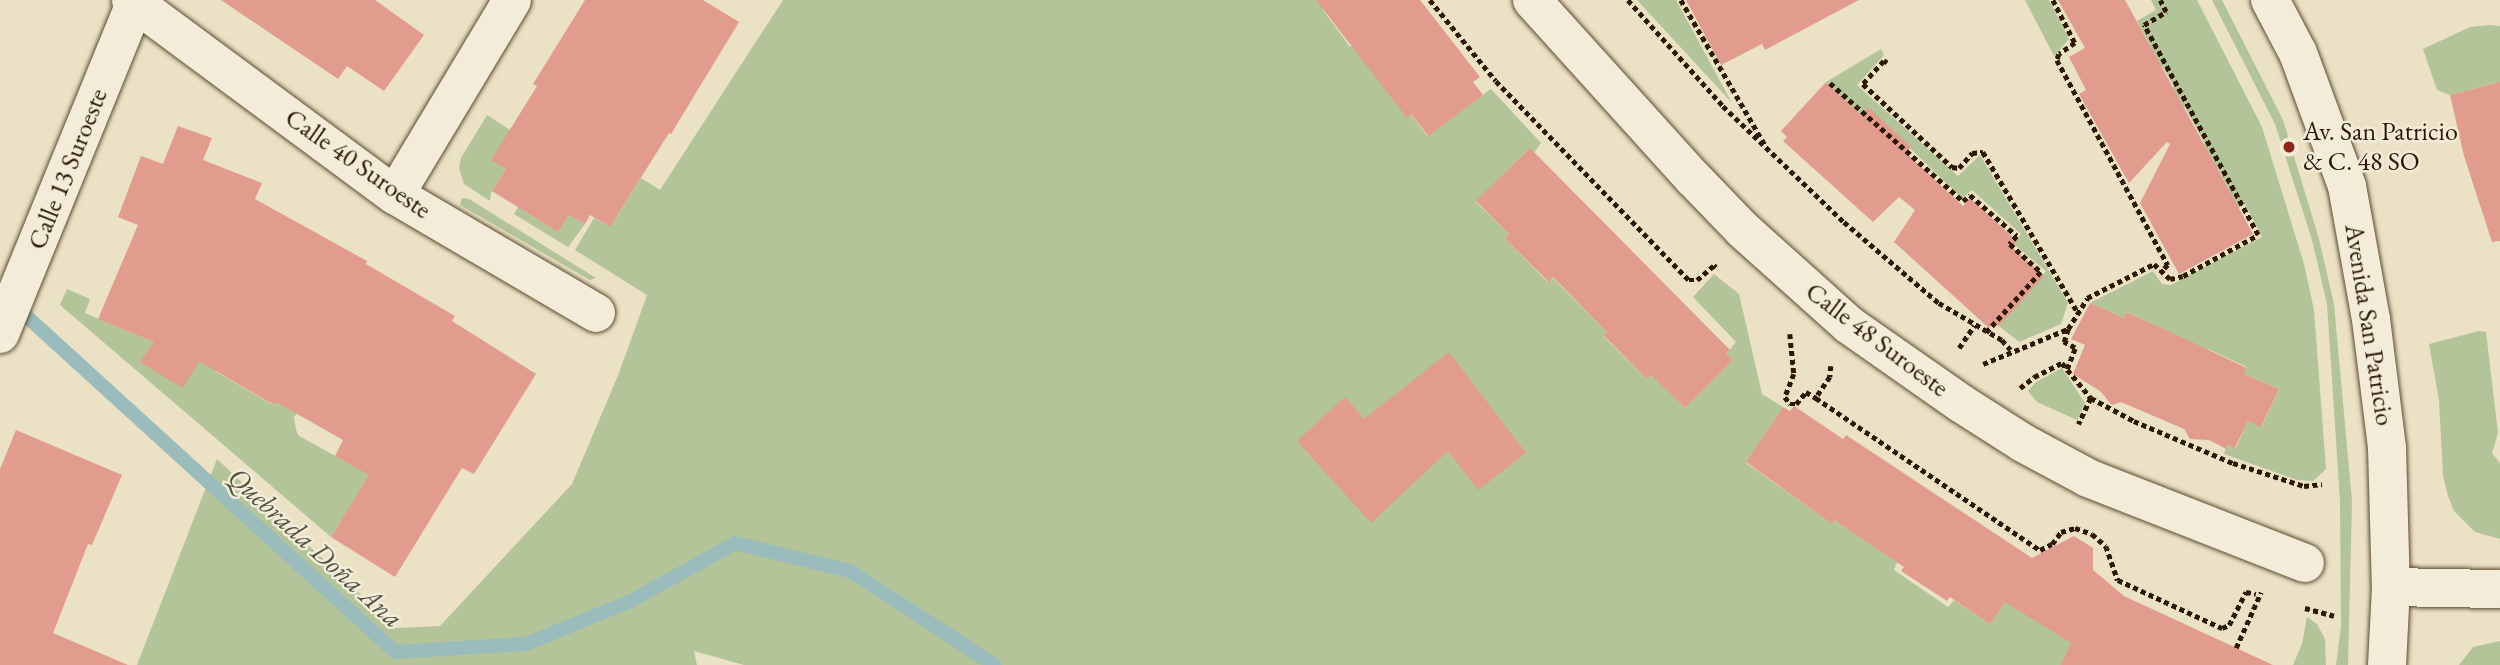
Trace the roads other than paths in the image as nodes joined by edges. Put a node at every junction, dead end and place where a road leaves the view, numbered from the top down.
1 (512, 0) edge
2 (1532, 0) edge
3 (2270, 0) edge
4 (133, 2) edge
5 (395, 195) junction
6 (596, 313) dead end
7 (0, 334) edge
8 (2290, 557) road end
9 (2391, 587) junction
10 (2500, 589) edge
11 (2387, 665) edge

1 - 5 street
2 - 8 street, Calle 48 Suroeste
3 - 9 street, Avenida San Patricio
4 - 5 street, Calle 40 Suroeste
4 - 7 street, Calle 13 Suroeste
5 - 6 street, Calle 40 Suroeste
9 - 10 street
9 - 11 street, Avenida San Patricio

